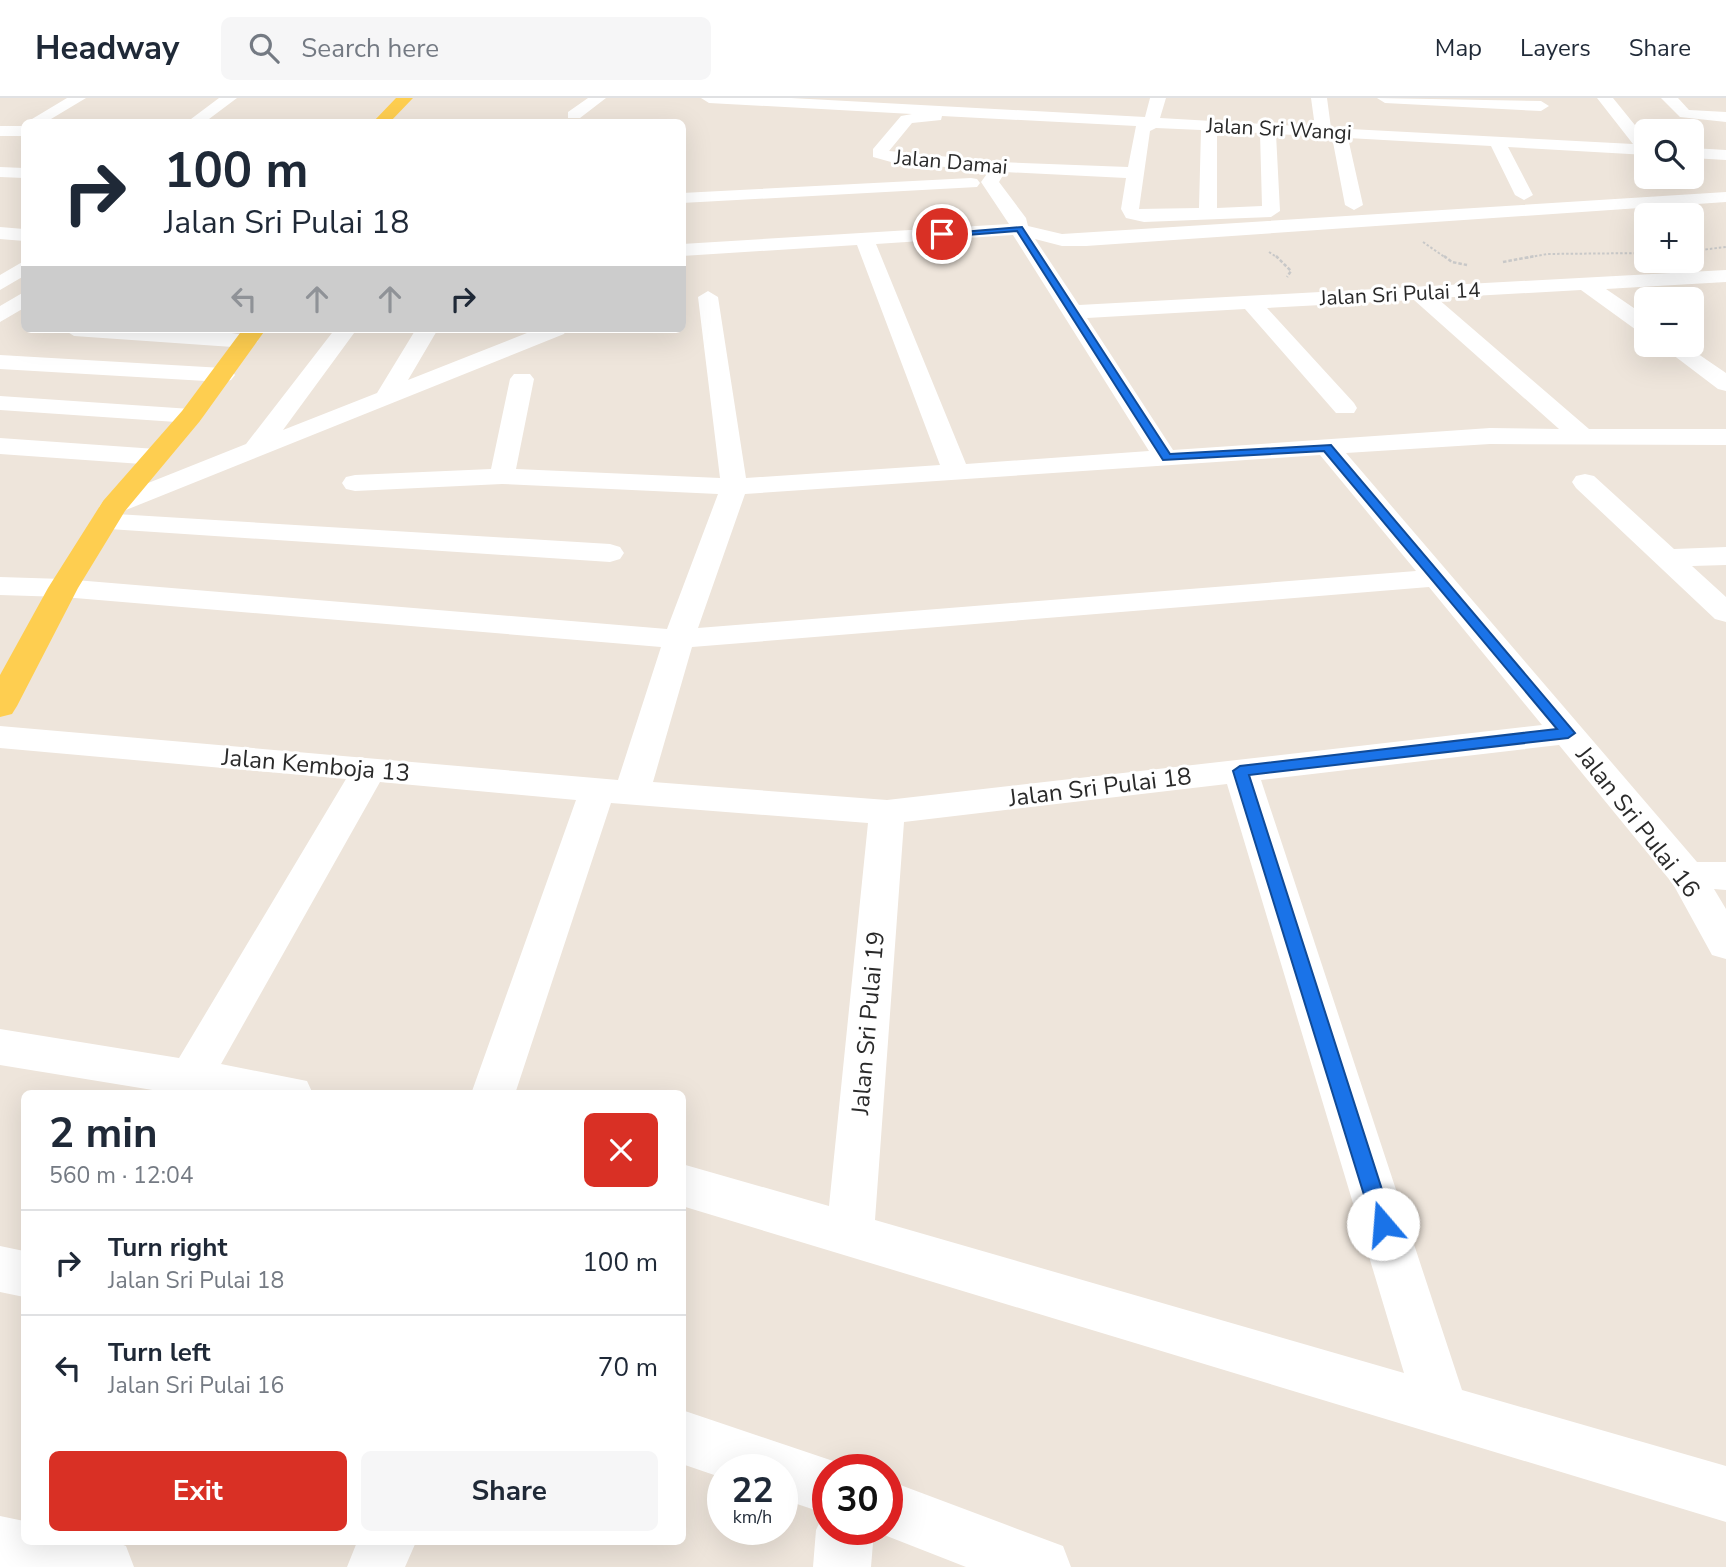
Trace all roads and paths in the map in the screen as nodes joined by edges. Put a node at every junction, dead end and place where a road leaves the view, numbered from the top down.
1 (78, 98) edge
2 (229, 98) edge
3 (405, 98) edge
4 (598, 98) edge
5 (709, 98) edge
6 (1385, 98) edge
7 (1605, 98) edge
8 (1669, 98) edge
9 (1158, 101) edge
10 (913, 103) edge
11 (984, 105) edge
12 (1321, 109) edge
13 (1546, 111) edge
14 (574, 115) dead end
15 (1726, 117) edge
16 (42, 119) edge
17 (199, 119) edge
18 (384, 119) edge
19 (1209, 125) junction
20 (1147, 127) junction
21 (1268, 128) junction
22 (1634, 128) edge
23 (21, 129) edge
24 (0, 131) edge
25 (1332, 132) junction
26 (889, 138) junction
27 (916, 139) dead end
28 (1634, 139) edge
29 (1497, 141) junction
30 (1569, 146) junction
31 (1704, 157) edge
32 (1582, 168) dead end
33 (1724, 170) edge
34 (0, 172) edge
35 (21, 173) edge
36 (1136, 173) junction
37 (995, 174) junction
38 (834, 190) junction
39 (1524, 195) junction
40 (1726, 197) edge
41 (686, 198) edge
42 (1354, 205) junction
43 (1007, 206) junction
44 (820, 208) dead end
45 (980, 208) dead end
46 (1308, 208) dead end
47 (1208, 214) junction
48 (805, 226) dead end
49 (1019, 229) junction
50 (0, 233) edge
51 (21, 235) edge
52 (1414, 236) dead end
53 (865, 240) junction
54 (789, 244) junction
55 (1726, 247) edge
56 (686, 250) edge
57 (1704, 250) edge
58 (1634, 253) edge
59 (0, 263) edge
60 (1494, 263) dead end
61 (21, 266) edge
62 (1472, 266) dead end
63 (21, 268) edge
64 (1726, 276) edge
65 (0, 284) edge
66 (1586, 284) junction
67 (0, 292) edge
68 (1419, 293) junction
69 (21, 296) edge
70 (708, 297) dead end
71 (21, 298) edge
72 (1250, 302) junction
73 (1075, 312) junction
74 (0, 316) edge
75 (1634, 318) edge
76 (0, 324) edge
77 (21, 326) edge
78 (192, 333) edge
79 (343, 333) edge
80 (425, 333) edge
81 (500, 333) edge
82 (546, 333) edge
83 (251, 335) edge
84 (1688, 357) edge
85 (484, 358) junction
86 (0, 362) edge
87 (223, 374) junction
88 (522, 379) dead end
89 (1726, 384) edge
90 (386, 397) junction
91 (0, 402) edge
92 (1345, 408) dead end
93 (191, 416) junction
94 (1582, 436) junction
95 (1726, 437) edge
96 (0, 446) edge
97 (1327, 447) junction
98 (256, 450) junction
99 (156, 457) junction
100 (1167, 458) junction
101 (956, 472) junction
102 (502, 476) junction
103 (1585, 482) dead end
104 (355, 483) dead end
105 (734, 487) junction
106 (108, 514) junction
107 (610, 553) dead end
108 (1726, 556) edge
109 (1666, 558) junction
110 (1438, 578) junction
111 (0, 586) edge
112 (63, 588) junction
113 (1726, 613) edge
114 (679, 639) junction
115 (0, 706) edge
116 (1568, 733) junction
117 (0, 737) edge
118 (369, 770) junction
119 (1240, 771) junction
120 (615, 791) junction
121 (887, 812) junction
122 (1687, 875) junction
123 (1726, 876) edge
124 (1726, 944) edge
125 (0, 1047) edge
126 (190, 1078) junction
127 (265, 1090) edge
128 (495, 1090) edge
129 (686, 1186) edge
130 (850, 1235) junction
131 (0, 1269) edge
132 (21, 1273) edge
133 (1442, 1410) junction
134 (686, 1438) edge
135 (733, 1454) edge
136 (1726, 1494) edge
137 (903, 1514) edge
138 (0, 1545) edge
139 (386, 1545) edge
140 (844, 1545) edge
141 (105, 1567) edge
142 (376, 1567) edge
143 (842, 1567) edge
144 (1042, 1567) edge

1 - 16 street
2 - 17 street
3 - 18 main road
4 - 14 street
5 - 10 street, Jalan Sri Wangi
6 - 13 street
7 - 22 street
8 - 15 street
9 - 20 street
10 - 11 street, Jalan Sri Wangi
11 - 20 street, Jalan Sri Wangi
12 - 25 street
13 - 30 street
19 - 20 street, Jalan Sri Wangi
19 - 21 street, Jalan Sri Wangi
19 - 47 street
20 - 26 street, Jalan Damai
20 - 36 street
21 - 25 street, Jalan Sri Wangi
21 - 47 street
23 - 24 street
25 - 29 street, Jalan Sri Wangi
25 - 42 street
26 - 27 street
26 - 37 street, Jalan Damai
28 - 30 street, Jalan Sri Wangi
29 - 30 street, Jalan Sri Wangi
29 - 39 street
30 - 32 street
31 - 33 street
33 - 39 street
34 - 35 street
36 - 37 street, Jalan Damai
36 - 47 street
37 - 38 street
37 - 43 street
38 - 41 street
38 - 44 street
39 - 42 street
40 - 49 street
42 - 46 street
43 - 45 street
43 - 49 street
48 - 54 street
49 - 53 street
49 - 73 street
50 - 51 street
52 - 62 path
53 - 54 street
53 - 101 street
54 - 56 street
55 - 57 path
58 - 60 path
59 - 61 street
63 - 65 street
64 - 66 street, Jalan Sri Pulai 14
66 - 68 street, Jalan Sri Pulai 14
66 - 75 street
67 - 69 street
68 - 72 street, Jalan Sri Pulai 14
68 - 94 street
70 - 105 street
71 - 74 street
72 - 73 street, Jalan Sri Pulai 14
72 - 92 street
73 - 100 street
76 - 77 street
78 - 83 street
79 - 98 street
80 - 90 street
81 - 85 street
82 - 85 street
83 - 87 main road
84 - 89 street
85 - 90 street
86 - 87 street
87 - 93 main road
88 - 102 street
90 - 98 street
91 - 93 street
93 - 99 main road
94 - 95 street
94 - 97 street
96 - 99 street
97 - 100 street
97 - 110 street, Jalan Sri Pulai 16
98 - 106 street
99 - 106 main road
100 - 101 street
101 - 105 street
102 - 104 street
102 - 105 street
103 - 109 street
105 - 114 street
106 - 107 street
106 - 112 main road
108 - 109 street
109 - 113 street
110 - 114 street
110 - 116 street, Jalan Sri Pulai 16
111 - 112 street
112 - 114 street
112 - 115 main road
114 - 120 street
116 - 119 street, Jalan Sri Pulai 18
116 - 122 street, Jalan Sri Pulai 16
117 - 118 street, Jalan Kemboja 13
118 - 120 street, Jalan Kemboja 13
118 - 126 street
119 - 121 street, Jalan Sri Pulai 18
119 - 133 street
120 - 121 street, Jalan Sri Pulai 18
120 - 128 street
121 - 130 street, Jalan Sri Pulai 19
122 - 123 street
122 - 124 street, Jalan Sri Pulai 16
125 - 126 street
126 - 127 street
129 - 130 street
130 - 133 street
131 - 132 street
133 - 136 street
134 - 135 street
137 - 144 street
138 - 141 street
139 - 142 street
140 - 143 street

